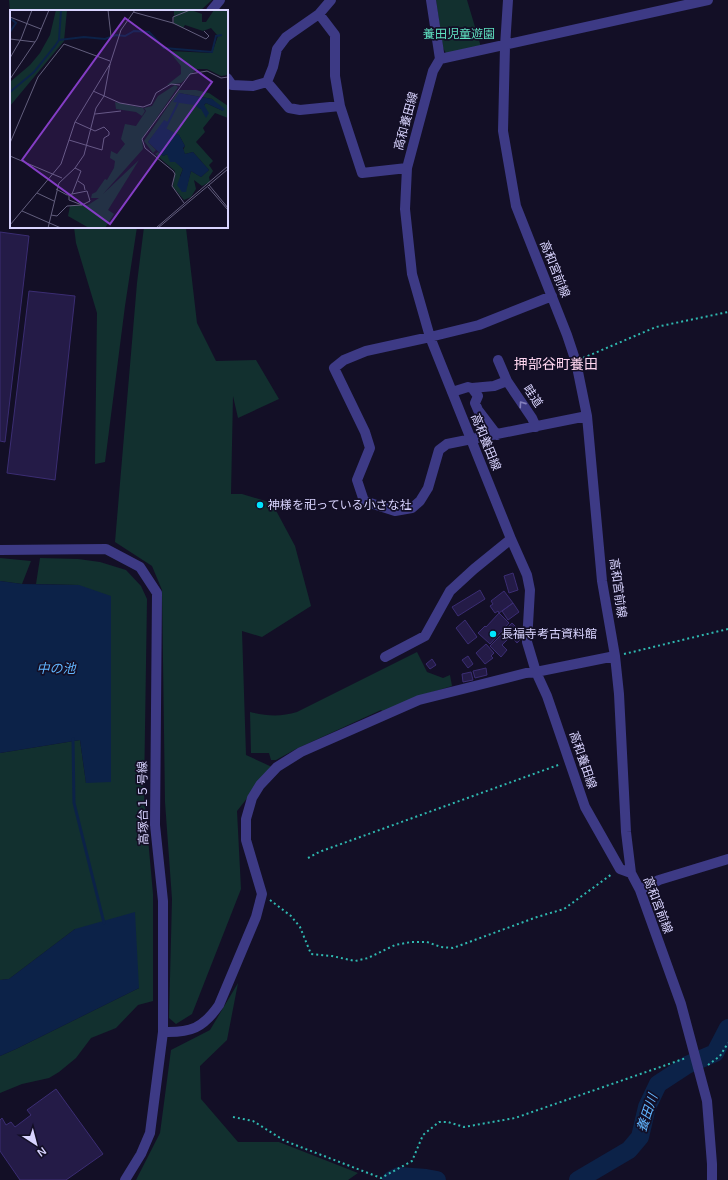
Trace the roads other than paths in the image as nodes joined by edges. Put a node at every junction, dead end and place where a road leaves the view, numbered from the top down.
1 (220, 0) edge
2 (331, 0) edge
3 (431, 0) edge
4 (508, 0) edge
5 (708, 0) edge
6 (212, 10) edge
7 (319, 14) junction
8 (505, 46) junction
9 (440, 59) junction
10 (228, 79) edge
11 (267, 82) junction
12 (340, 106) junction
13 (407, 168) junction
14 (552, 296) junction
15 (430, 337) junction
16 (498, 360) dead end
17 (507, 381) junction
18 (452, 392) junction
19 (475, 392) junction
20 (587, 416) junction
21 (536, 427) junction
22 (497, 435) junction
23 (471, 440) junction
24 (511, 540) junction
25 (0, 550) edge
26 (615, 656) junction
27 (385, 657) dead end
28 (536, 672) junction
29 (728, 859) edge
30 (631, 873) junction
31 (640, 890) junction
32 (163, 1032) junction
33 (125, 1180) edge
34 (712, 1180) edge

1 - 6 street
2 - 7 street
3 - 9 street
4 - 8 street, 高和宮前線
5 - 8 street
7 - 11 street
7 - 12 street
8 - 9 street
8 - 14 street, 高和宮前線
9 - 13 street, 高和養田線
10 - 11 street
11 - 12 street
12 - 13 street
13 - 15 street, 高和養田線
14 - 15 street
14 - 20 street, 高和宮前線
15 - 18 street, 高和養田線
15 - 23 street
16 - 17 street, 畦道
17 - 19 street, 畦道
21 -> 17 street, 畦道
18 - 19 street, 畦道
18 - 23 street, 高和養田線
19 - 22 street
20 - 21 street
20 - 26 street, 高和宮前線
21 - 22 street
22 - 23 street
23 - 24 street, 高和養田線
24 - 27 street
24 - 28 street, 高和養田線
25 - 32 street, 高塚台１５号線
26 - 28 street
26 - 30 street, 高和宮前線
28 - 30 street, 高和養田線
28 - 32 street
29 - 31 street
30 - 31 street, 高和宮前線
31 - 34 street, 高和宮前線
32 - 33 street, 高塚台１５号線

